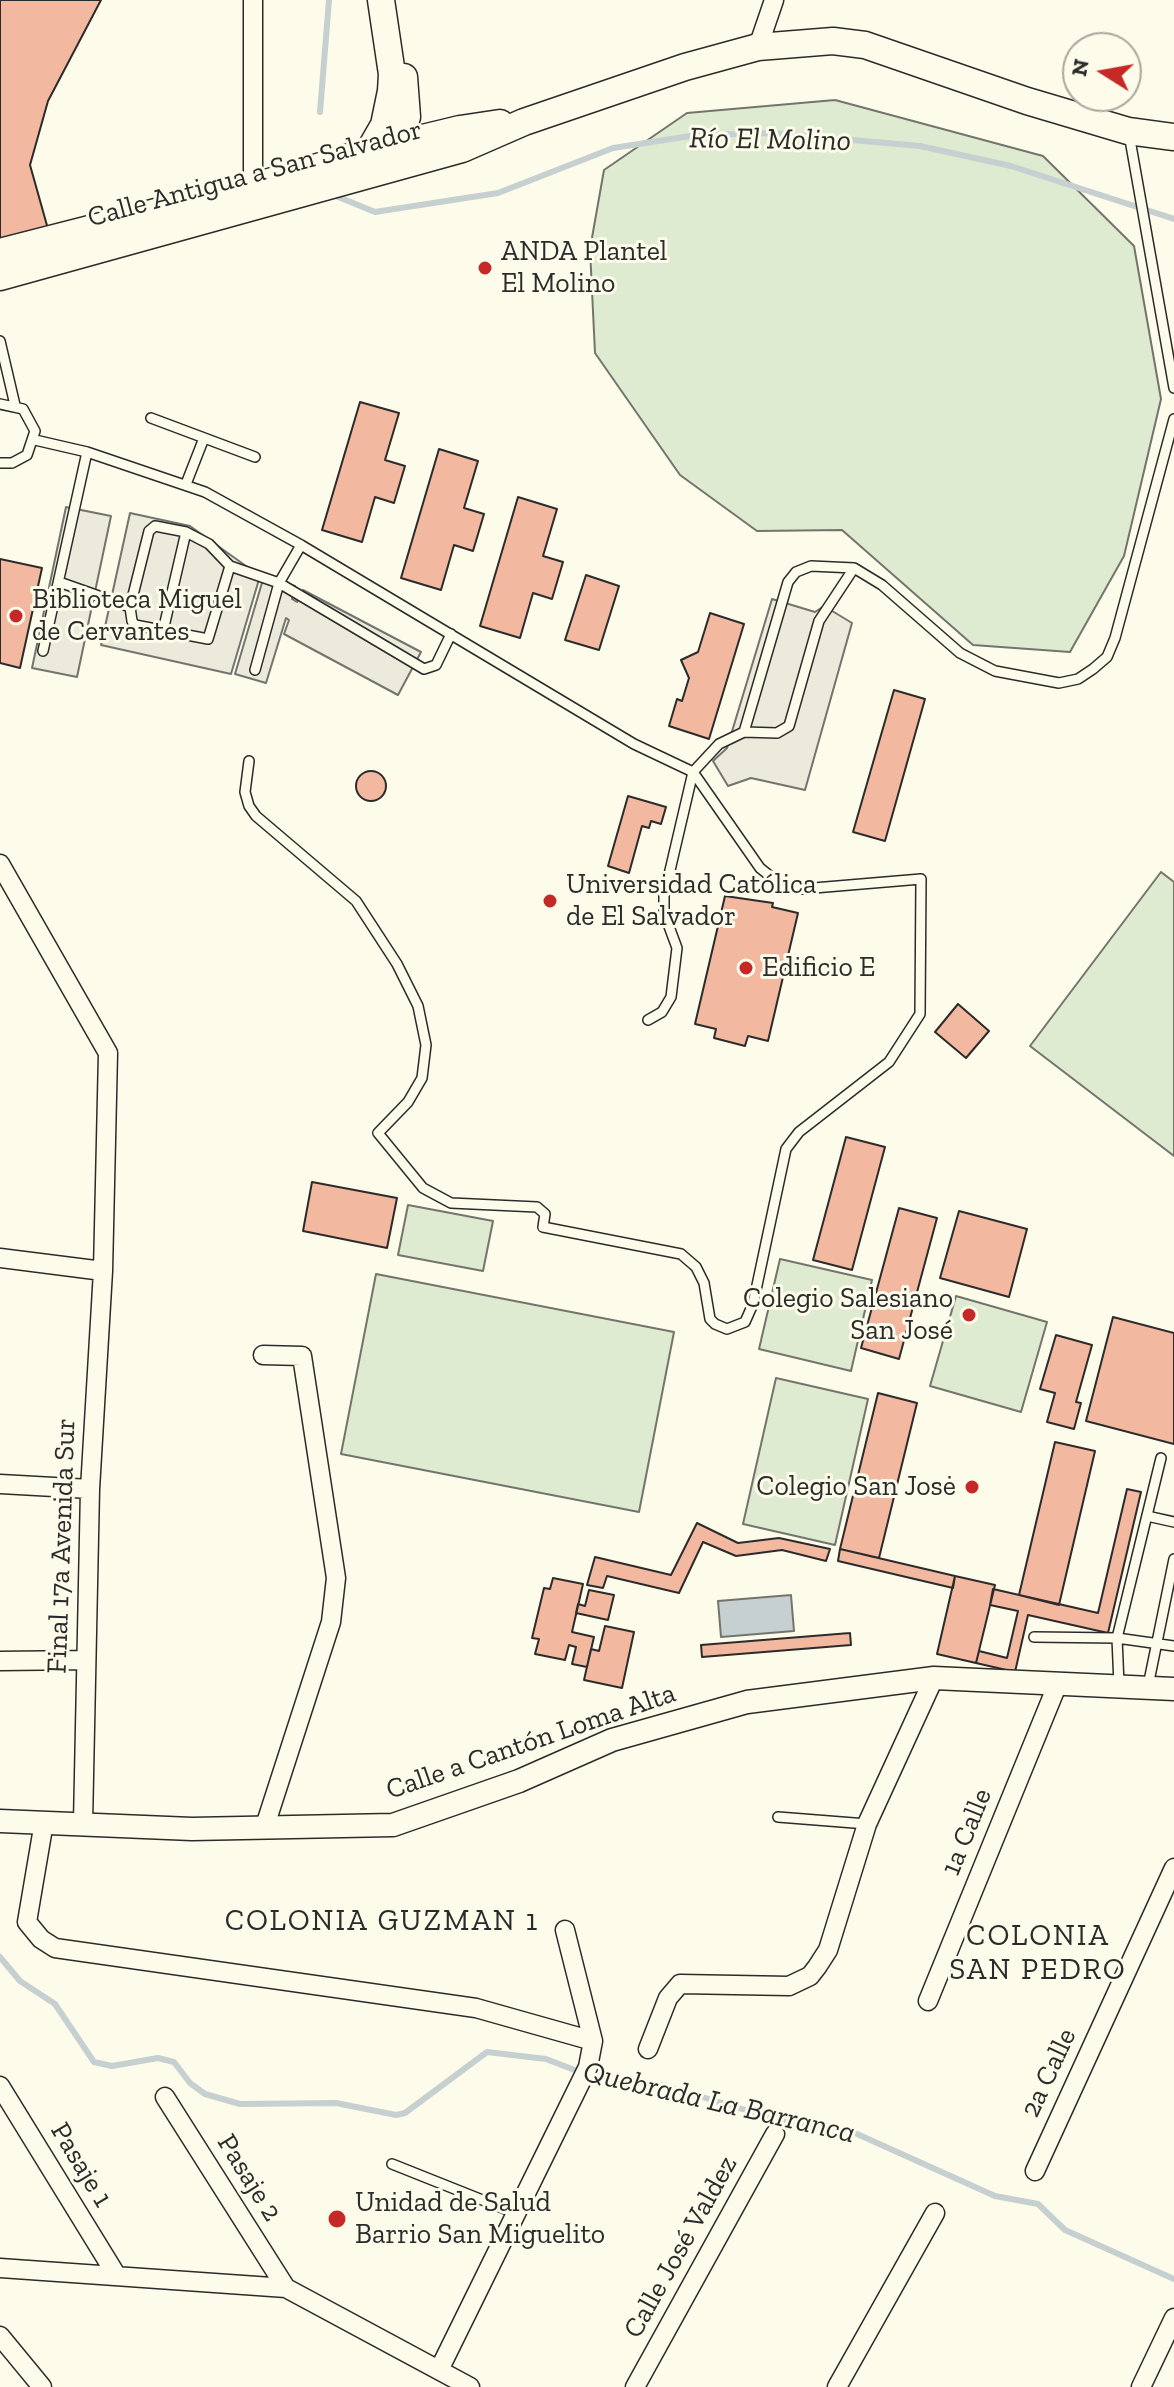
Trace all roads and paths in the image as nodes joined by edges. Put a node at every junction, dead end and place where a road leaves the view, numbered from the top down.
1 (253, 0) edge
2 (381, 0) edge
3 (774, 0) edge
4 (387, 46) junction
5 (758, 47) junction
6 (524, 122) junction
7 (1128, 131) junction
8 (1174, 137) edge
9 (397, 145) junction
10 (377, 162) junction
11 (253, 187) junction
12 (0, 252) edge
13 (0, 277) edge
14 (0, 341) edge
15 (1174, 388) edge
16 (0, 404) edge
17 (15, 405) junction
18 (151, 418) dead end
19 (1174, 419) edge
20 (204, 438) junction
21 (35, 440) junction
22 (87, 452) junction
23 (255, 457) dead end
24 (0, 463) edge
25 (186, 484) junction
26 (186, 532) junction
27 (301, 545) junction
28 (230, 566) junction
29 (854, 568) junction
30 (59, 582) junction
31 (279, 583) junction
32 (130, 607) junction
33 (163, 631) junction
34 (451, 634) junction
35 (43, 651) dead end
36 (255, 670) dead end
37 (744, 732) junction
38 (249, 761) dead end
39 (693, 772) junction
40 (0, 864) edge
41 (648, 1020) dead end
42 (0, 1258) edge
43 (103, 1271) junction
44 (263, 1355) dead end
45 (1161, 1458) dead end
46 (0, 1484) edge
47 (90, 1489) junction
48 (1147, 1516) junction
49 (1174, 1522) edge
50 (1174, 1559) edge
51 (1034, 1637) dead end
52 (1117, 1638) junction
53 (1155, 1643) junction
54 (1174, 1646) edge
55 (86, 1660) junction
56 (0, 1661) edge
57 (934, 1678) junction
58 (1058, 1683) junction
59 (1119, 1685) junction
60 (1148, 1686) junction
61 (1174, 1689) edge
62 (778, 1817) dead end
63 (0, 1821) edge
64 (44, 1822) junction
65 (83, 1823) junction
66 (867, 1824) junction
67 (264, 1829) junction
68 (1174, 1868) edge
69 (565, 1930) dead end
70 (928, 2001) dead end
71 (593, 2041) junction
72 (648, 2049) dead end
73 (0, 2086) edge
74 (165, 2097) dead end
75 (775, 2134) dead end
76 (392, 2164) dead end
77 (1035, 2171) dead end
78 (515, 2213) junction
79 (935, 2213) dead end
80 (0, 2268) edge
81 (115, 2273) junction
82 (286, 2288) junction
83 (1174, 2318) edge
84 (0, 2336) edge
85 (440, 2368) junction
86 (42, 2387) edge
87 (470, 2387) edge
88 (635, 2387) edge
89 (837, 2387) edge
90 (1141, 2387) edge

1 - 11 street
2 - 4 main road
3 - 5 street
4 - 9 main road
4 - 10 main road
5 - 6 main road, Calle Antigua a San Salvador
5 - 7 main road, Calle Antigua a San Salvador
6 - 9 main road, Calle Antigua a San Salvador
6 - 10 main road, Calle Antigua a San Salvador
7 - 8 main road, Calle Antigua a San Salvador
7 - 15 lane
9 - 10 main road, Calle Antigua a San Salvador
10 - 11 main road, Calle Antigua a San Salvador
10 - 13 main road, Calle Antigua a San Salvador
11 - 12 main road, Calle Antigua a San Salvador
14 - 17 lane
16 - 17 lane
17 - 21 lane
18 - 20 lane
19 - 29 lane
20 - 23 lane
20 - 25 lane
21 - 22 lane
21 - 24 lane
22 - 25 lane
22 - 30 lane
25 - 27 lane
26 - 28 lane
26 - 32 lane
26 - 33 lane
27 - 31 lane
27 - 34 lane
28 - 31 lane
28 - 33 lane
29 - 37 lane
29 - 37 lane
30 - 32 lane
30 - 35 lane
31 - 34 lane
31 - 36 lane
32 - 33 lane
34 - 39 lane
37 - 39 lane
38 - 39 lane
39 - 41 lane
40 - 43 street, Final 17a Avenida Sur
42 - 43 street
43 - 47 street, Final 17a Avenida Sur
44 - 67 street
45 - 48 lane
46 - 47 street
47 - 55 street, Final 17a Avenida Sur
48 - 49 lane
48 - 52 lane
50 - 53 lane
51 - 52 lane
52 - 53 lane
52 - 59 lane
53 - 54 lane
53 - 60 lane
55 - 56 street
55 - 65 street, Final 17a Avenida Sur
57 - 58 street, Calle a Cantón Loma Alta
57 - 66 street
57 - 67 street, Calle a Cantón Loma Alta
58 - 59 street, Calle a Cantón Loma Alta
58 - 70 street, 1a Calle
59 - 60 street, Calle a Cantón Loma Alta
60 - 61 street, Calle a Cantón Loma Alta
62 - 66 lane
63 - 64 street, Calle a Cantón Loma Alta
64 - 65 street, Calle a Cantón Loma Alta
64 - 71 street
65 - 67 street, Calle a Cantón Loma Alta
66 - 72 street
68 - 77 street, 2a Calle
69 - 71 street
71 - 78 street
73 - 81 street, Pasaje 1
74 - 82 street, Pasaje 2
75 - 88 street, Calle José Valdez
76 - 78 lane
78 - 85 street
79 - 89 street
80 - 81 street
81 - 82 street
82 - 85 street
83 - 90 street
84 - 86 street
85 - 87 street

